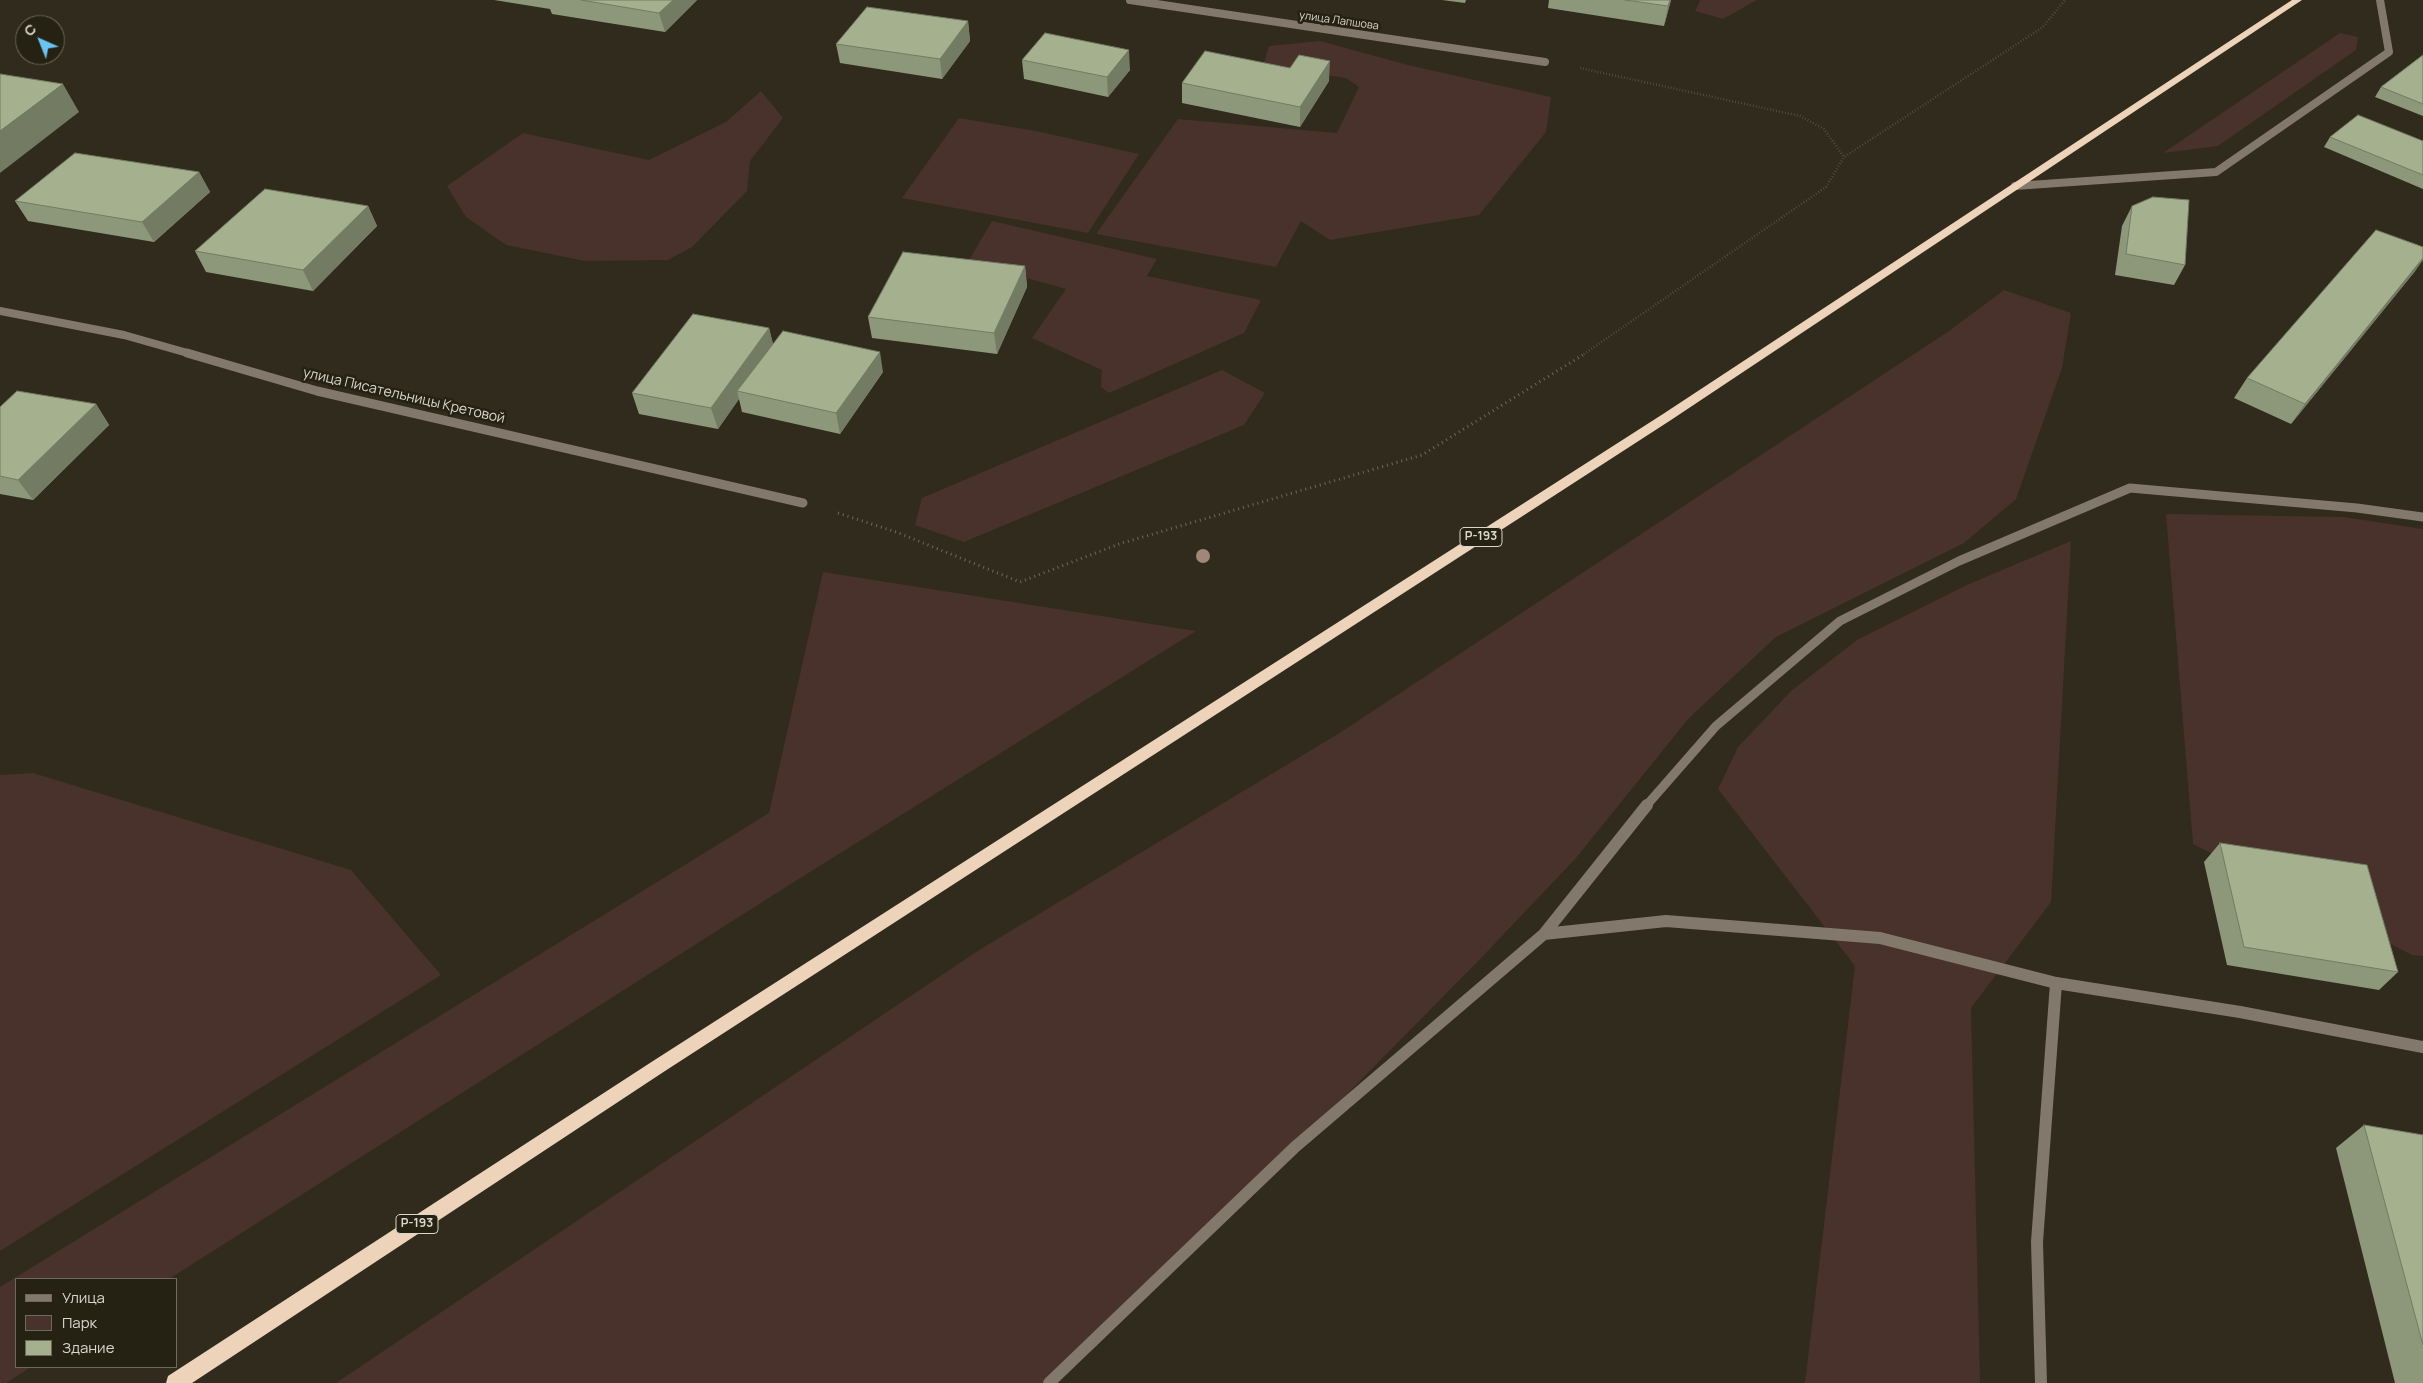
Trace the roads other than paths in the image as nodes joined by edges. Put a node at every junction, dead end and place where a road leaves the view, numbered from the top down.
1 (1130, 0) edge
2 (2298, 0) edge
3 (2380, 0) edge
4 (1545, 62) road end
5 (2015, 186) junction
6 (0, 311) edge
7 (803, 502) road end
8 (2423, 517) edge
9 (1544, 934) junction
10 (2056, 983) junction
11 (2423, 1047) edge
12 (176, 1383) edge
13 (1049, 1383) edge
14 (2041, 1383) edge

1 - 4 street, улица Лапшова
2 - 5 highway, Р-193
3 - 5 street
5 - 12 highway, Р-193
6 - 7 street, улица Писательницы Кретовой
8 - 9 street
9 - 10 street
9 - 13 street
10 - 11 street
10 - 14 street

